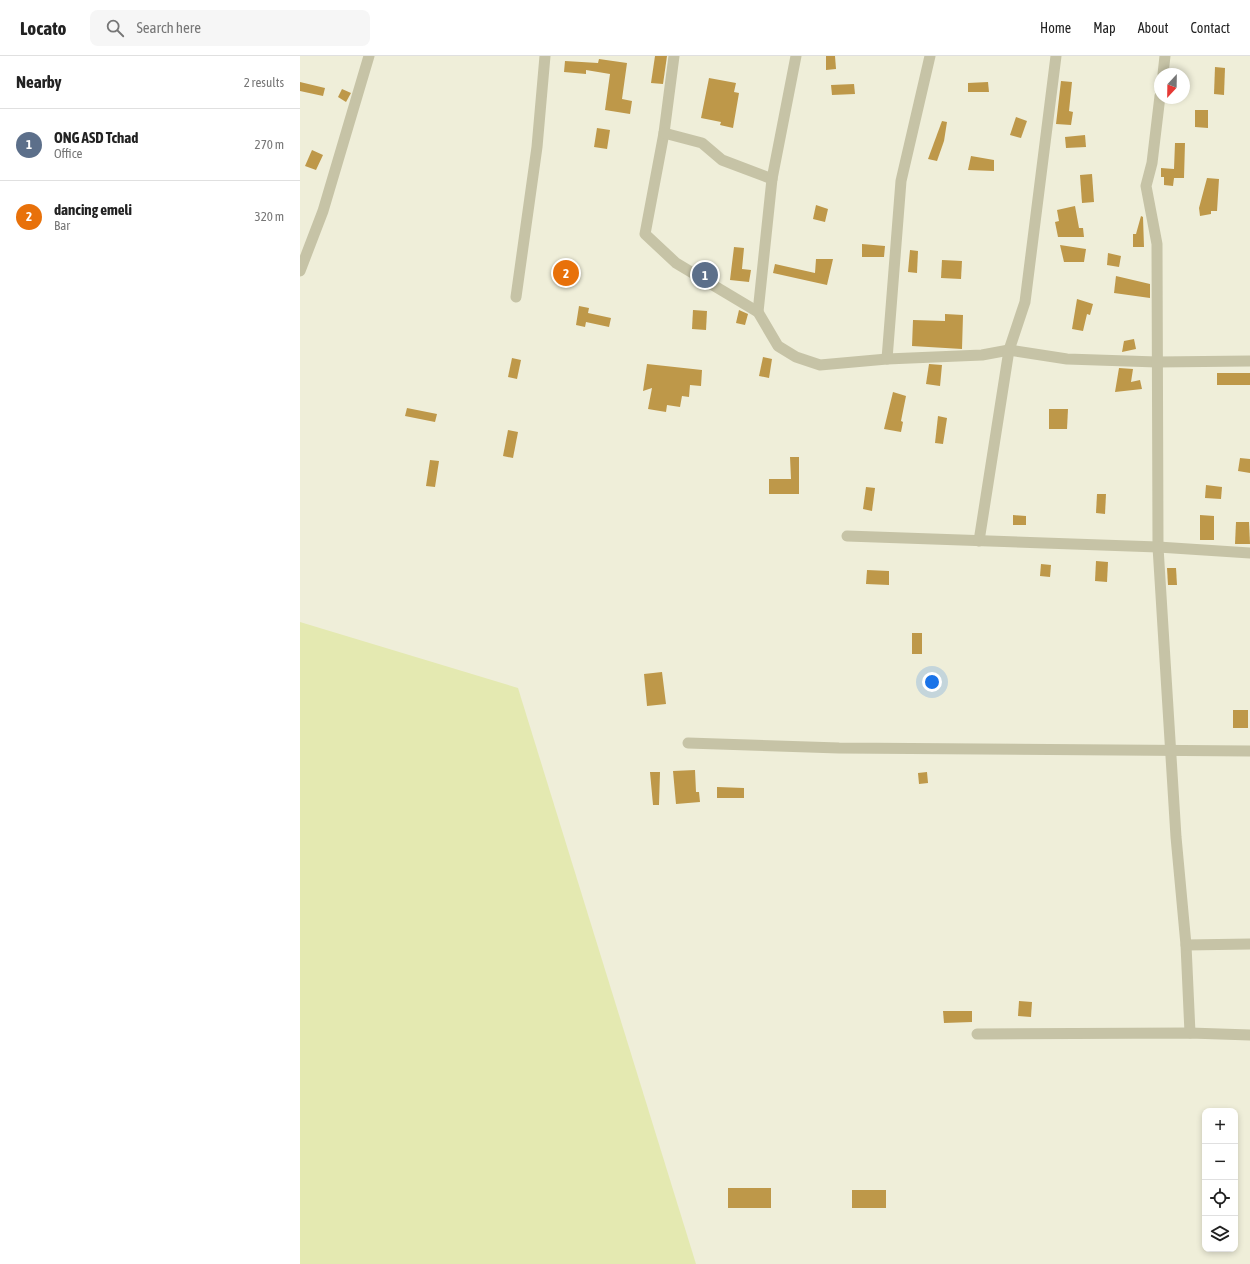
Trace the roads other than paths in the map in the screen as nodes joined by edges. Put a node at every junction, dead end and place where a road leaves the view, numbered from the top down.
1 (369, 56) edge
2 (545, 56) edge
3 (674, 56) edge
4 (796, 56) edge
5 (930, 56) edge
6 (1056, 56) edge
7 (1165, 56) edge
8 (1164, 68) edge
9 (1159, 104) edge
10 (664, 134) junction
11 (772, 179) junction
12 (300, 271) edge
13 (516, 297) dead end
14 (758, 312) junction
15 (1009, 350) junction
16 (887, 359) junction
17 (1250, 361) edge
18 (1157, 362) junction
19 (847, 536) dead end
20 (979, 541) junction
21 (1158, 547) junction
22 (1250, 553) edge
23 (688, 743) dead end
24 (1250, 751) edge
25 (1171, 752) junction
26 (1250, 944) edge
27 (1186, 945) junction
28 (1190, 1033) junction
29 (977, 1034) dead end
30 (1250, 1035) edge

1 - 12 street
2 - 13 street
3 - 10 street
4 - 11 street
5 - 16 street
6 - 15 street
7 - 8 street
9 - 18 street
10 - 11 street
10 - 14 street
11 - 14 street
14 - 16 street
15 - 16 street
15 - 18 street
15 - 20 street
17 - 18 street
18 - 21 street
19 - 20 street
20 - 21 street
21 - 22 street
21 - 25 street
23 - 25 street
24 - 25 street
25 - 27 street
26 - 27 street
27 - 28 street
28 - 29 street
28 - 30 street

